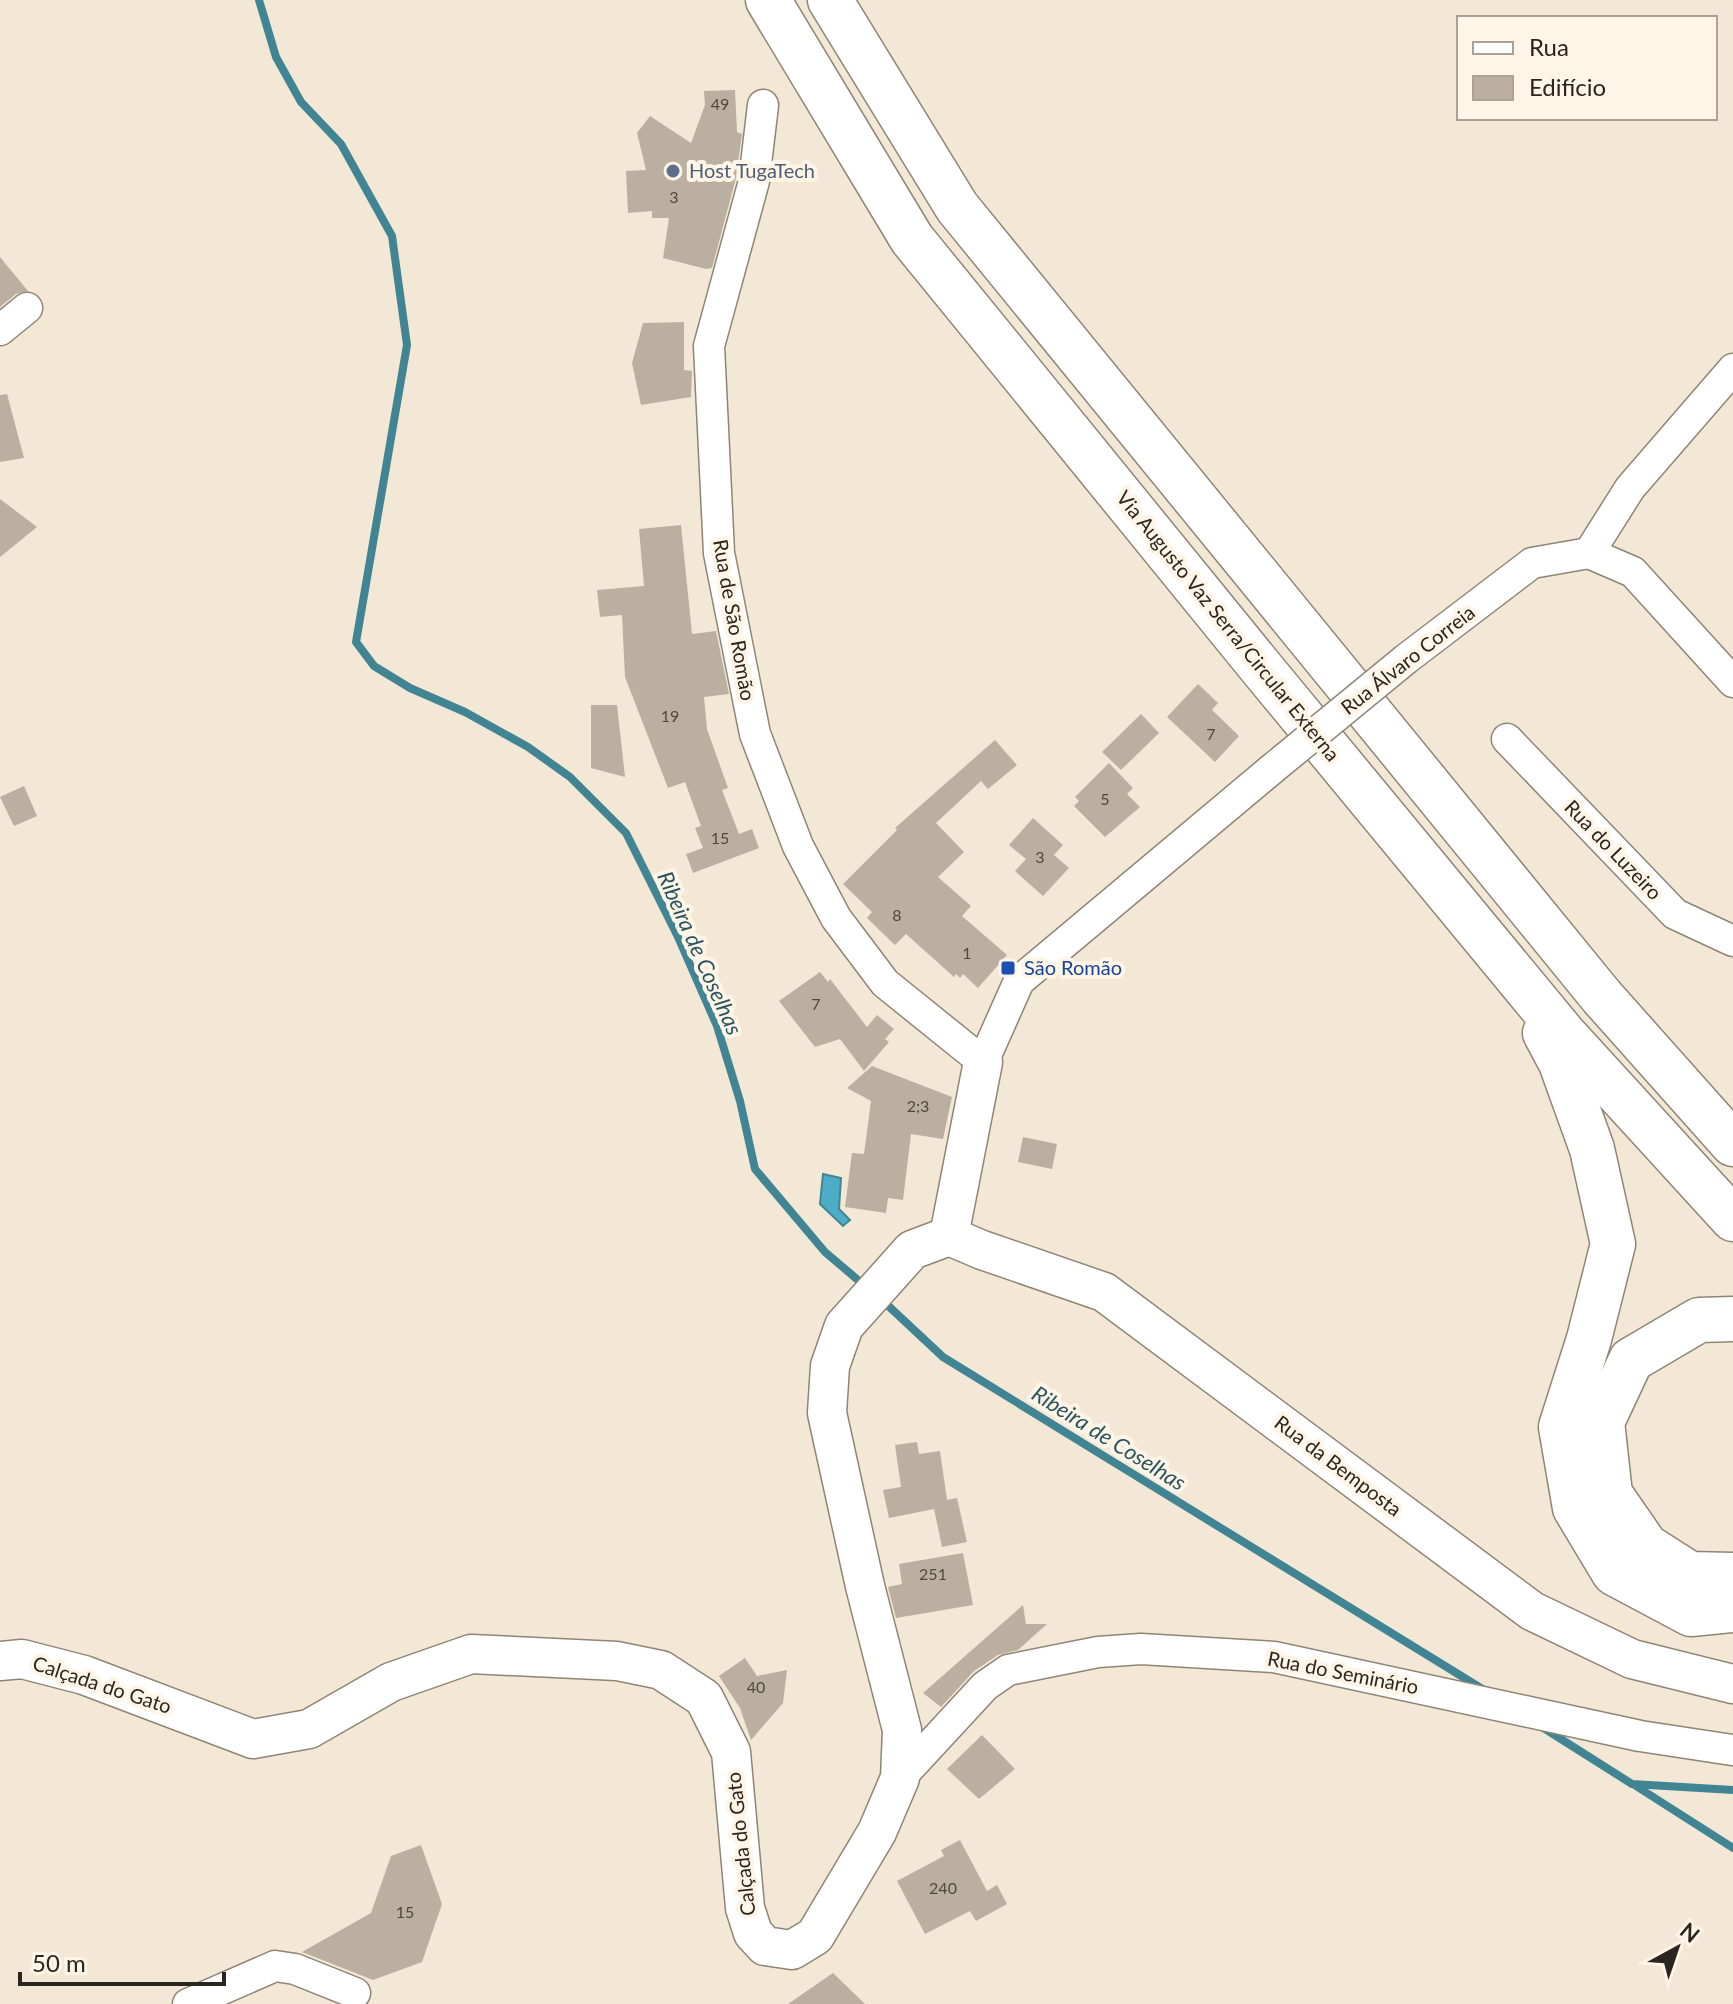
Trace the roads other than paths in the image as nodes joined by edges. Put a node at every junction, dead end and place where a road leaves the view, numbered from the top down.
1 (768, 0) edge
2 (830, 0) edge
3 (763, 105) dead end
4 (27, 308) dead end
5 (0, 330) edge
6 (1733, 369) edge
7 (1589, 553) junction
8 (1733, 682) edge
9 (1507, 739) dead end
10 (1733, 941) edge
11 (1500, 955) junction
12 (983, 1062) junction
13 (1733, 1144) edge
14 (1733, 1219) edge
15 (949, 1236) junction
16 (1733, 1319) edge
17 (1733, 1575) edge
18 (1733, 1610) edge
19 (0, 1661) edge
20 (1733, 1684) edge
21 (1732, 1750) edge
22 (900, 1778) junction
23 (363, 2000) edge
24 (188, 2004) edge

1 - 11 highway, Via Augusto Vaz Serra/Circular Externa
2 - 13 highway
3 - 12 street, Rua de São Romão
4 - 5 street
6 - 7 street
7 - 8 street
7 - 12 street, Rua Álvaro Correia, bridge
9 - 10 street, Rua do Luzeiro
11 - 14 highway, Via Augusto Vaz Serra/Circular Externa
11 - 18 highway
12 - 15 street
15 - 20 street, Rua da Bemposta
15 - 22 street, Calçada do Gato
16 - 17 highway
19 - 22 street, Calçada do Gato
21 - 22 street, Rua do Seminário
23 - 24 street

